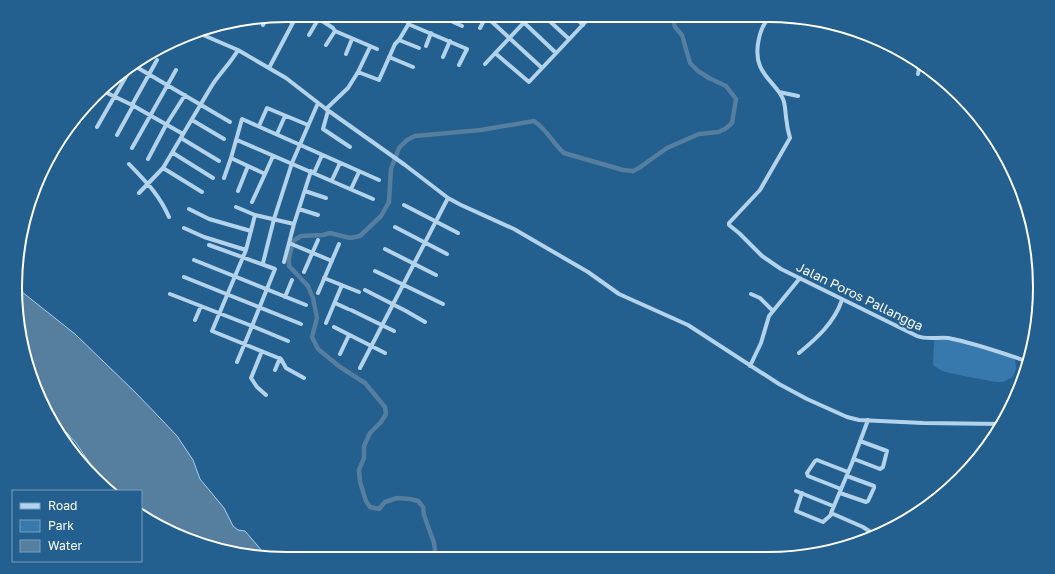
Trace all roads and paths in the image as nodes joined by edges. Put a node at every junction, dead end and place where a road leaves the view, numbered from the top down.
1 (317, 22) edge
2 (325, 22) edge
3 (453, 22) edge
4 (483, 22) edge
5 (492, 22) edge
6 (551, 22) edge
7 (580, 22) edge
8 (586, 22) edge
9 (765, 22) edge
10 (293, 23) edge
11 (524, 23) joint
12 (408, 24) joint
13 (583, 25) junction
14 (462, 26) dead end
15 (480, 28) dead end
16 (335, 31) junction
17 (431, 33) junction
18 (204, 35) edge
19 (310, 35) dead end
20 (510, 38) junction
21 (352, 39) junction
22 (400, 40) junction
23 (569, 40) junction
24 (450, 41) junction
25 (326, 44) dead end
26 (426, 46) dead end
27 (370, 47) junction
28 (419, 48) dead end
29 (377, 49) dead end
30 (238, 50) junction
31 (495, 53) junction
32 (556, 53) junction
33 (346, 54) dead end
34 (389, 57) junction
35 (443, 57) dead end
36 (157, 60) dead end
37 (485, 64) dead end
38 (460, 65) dead end
39 (413, 67) dead end
40 (138, 68) edge
41 (270, 68) junction
42 (542, 68) junction
43 (176, 70) dead end
44 (919, 70) edge
45 (358, 72) junction
46 (149, 74) junction
47 (918, 74) dead end
48 (125, 78) edge
49 (167, 85) junction
50 (779, 92) junction
51 (107, 93) edge
52 (185, 95) junction
53 (798, 96) dead end
54 (114, 97) junction
55 (318, 103) junction
56 (200, 104) junction
57 (132, 105) junction
58 (327, 110) junction
59 (150, 115) junction
60 (285, 116) junction
61 (192, 120) junction
62 (230, 122) dead end
63 (166, 125) junction
64 (308, 125) junction
65 (259, 126) junction
66 (97, 127) dead end
67 (277, 134) junction
68 (117, 135) dead end
69 (182, 136) junction
70 (224, 139) dead end
71 (237, 140) junction
72 (300, 144) junction
73 (350, 147) dead end
74 (132, 148) dead end
75 (173, 153) junction
76 (322, 155) junction
77 (273, 156) junction
78 (231, 158) junction
79 (148, 159) dead end
80 (219, 161) dead end
81 (292, 163) junction
82 (340, 163) junction
83 (129, 164) dead end
84 (248, 166) junction
85 (163, 168) junction
86 (313, 172) junction
87 (359, 172) junction
88 (265, 174) junction
89 (213, 178) dead end
90 (224, 178) dead end
91 (332, 180) junction
92 (379, 180) dead end
93 (148, 184) junction
94 (351, 189) junction
95 (238, 191) dead end
96 (202, 192) dead end
97 (305, 192) junction
98 (139, 193) dead end
99 (326, 198) dead end
100 (448, 198) junction
101 (373, 199) dead end
102 (252, 202) dead end
103 (404, 205) dead end
104 (236, 207) dead end
105 (189, 209) dead end
106 (299, 209) junction
107 (255, 215) junction
108 (318, 215) dead end
109 (169, 217) dead end
110 (274, 219) junction
111 (435, 221) junction
112 (294, 224) junction
113 (395, 227) dead end
114 (184, 228) dead end
115 (251, 232) junction
116 (458, 233) dead end
117 (318, 240) dead end
118 (425, 242) junction
119 (291, 244) junction
120 (339, 244) dead end
121 (209, 245) dead end
122 (385, 249) dead end
123 (312, 253) junction
124 (244, 254) junction
125 (447, 254) dead end
126 (194, 260) dead end
127 (263, 261) junction
128 (332, 261) junction
129 (284, 262) dead end
130 (414, 263) junction
131 (375, 271) dead end
132 (304, 272) dead end
133 (436, 275) dead end
134 (234, 276) junction
135 (184, 277) dead end
136 (324, 278) junction
137 (800, 278) junction
138 (292, 280) dead end
139 (403, 284) junction
140 (342, 285) junction
141 (267, 290) junction
142 (365, 290) dead end
143 (359, 292) dead end
144 (170, 294) dead end
145 (227, 294) junction
146 (318, 294) dead end
147 (751, 294) dead end
148 (285, 297) junction
149 (842, 300) junction
150 (335, 303) junction
151 (443, 304) dead end
152 (394, 305) junction
153 (201, 306) junction
154 (306, 306) dead end
155 (260, 308) junction
156 (772, 310) junction
157 (219, 313) junction
158 (195, 320) dead end
159 (424, 322) dead end
160 (301, 324) dead end
161 (326, 324) dead end
162 (252, 326) junction
163 (382, 326) junction
164 (334, 327) dead end
165 (394, 332) dead end
166 (349, 335) junction
167 (288, 341) dead end
168 (244, 344) junction
169 (372, 346) junction
170 (262, 351) junction
171 (385, 353) dead end
172 (799, 353) dead end
173 (340, 354) dead end
174 (280, 358) junction
175 (1023, 360) edge
176 (237, 362) dead end
177 (750, 366) junction
178 (360, 368) dead end
179 (275, 370) dead end
180 (304, 378) dead end
181 (266, 395) dead end
182 (868, 420) junction
183 (994, 424) edge
184 (860, 441) junction
185 (854, 459) junction
186 (848, 474) junction
187 (796, 491) dead end
188 (841, 491) junction
189 (802, 493) junction
190 (834, 506) junction
191 (832, 514) junction
192 (870, 532) edge

1 - 19 street
2 - 16 street
3 - 14 street
4 - 15 street
5 - 20 street
6 - 23 street
7 - 13 street
8 - 13 street
9 - 50 street
10 - 41 street
11 - 20 street
11 - 32 street
12 - 17 street
12 - 22 street
13 - 23 street
16 - 21 street
16 - 25 street
17 - 24 street
17 - 26 street
18 - 30 street
20 - 31 street
20 - 42 street
21 - 27 street
21 - 33 street
22 - 28 street
22 - 34 street
23 - 32 street
24 - 35 street
24 - 38 street
27 - 29 street
27 - 45 street
30 - 41 street
30 - 56 street
31 - 37 street
31 - 42 street
32 - 42 street
34 - 39 street
34 - 45 street
36 - 46 street
40 - 46 street
41 - 55 street
43 - 49 street
44 - 47 street
45 - 58 street
46 - 49 street
46 - 57 street
48 - 54 street
49 - 52 street
49 - 59 street
50 - 53 street
50 - 137 street, Jalan Poros Pallangga
51 - 54 street
52 - 56 street
52 - 63 street
54 - 57 street
54 - 66 street
55 - 58 street
55 - 64 street
56 - 61 street
56 - 62 street
57 - 59 street
57 - 68 street
58 - 73 street
58 - 100 street
59 - 63 street
59 - 74 street
60 - 64 street
60 - 65 street
60 - 67 street
61 - 69 street
61 - 70 street
63 - 69 street
63 - 79 street
64 - 72 street
65 - 67 street
65 - 71 street
67 - 72 street
69 - 75 street
69 - 80 street
71 - 77 street
71 - 78 street
72 - 76 street
72 - 81 street
75 - 85 street
75 - 89 street
76 - 82 street
76 - 86 street
77 - 81 street
77 - 88 street
78 - 84 street
78 - 90 street
81 - 86 street
81 - 110 street
82 - 87 street
82 - 91 street
83 - 93 street
84 - 88 street
84 - 95 street
85 - 93 street
85 - 96 street
86 - 91 street
86 - 97 street
87 - 92 street
87 - 94 street
88 - 102 street
91 - 94 street
93 - 98 street
93 - 109 street
94 - 101 street
97 - 99 street
97 - 106 street
100 - 111 street
100 - 177 street
103 - 111 street
104 - 107 street
105 - 115 street
106 - 108 street
106 - 112 street
107 - 110 street
107 - 115 street
110 - 112 street
110 - 127 street
111 - 116 street
111 - 118 street
112 - 119 street
113 - 118 street
114 - 124 street
115 - 124 street
117 - 123 street
118 - 125 street
118 - 130 street
119 - 123 street
119 - 129 street
120 - 128 street
121 - 124 street
122 - 130 street
123 - 128 street
123 - 132 street
124 - 127 street
124 - 134 street
126 - 134 street
127 - 141 street
128 - 136 street
130 - 133 street
130 - 139 street
131 - 139 street
134 - 141 street
134 - 145 street
135 - 145 street
136 - 140 street
136 - 146 street
137 - 149 street, Jalan Poros Pallangga
137 - 156 street
138 - 148 street
139 - 151 street
139 - 152 street
140 - 143 street
140 - 150 street
141 - 148 street
141 - 155 street
142 - 152 street
144 - 153 street
145 - 155 street
145 - 157 street
147 - 156 street
148 - 154 street
149 - 172 street
149 - 175 street, Jalan Poros Pallangga
150 - 161 street
150 - 163 street
152 - 159 street
152 - 163 street
153 - 157 street
153 - 158 street
155 - 160 street
155 - 162 street
156 - 177 street
157 - 162 street
157 - 168 street
162 - 167 street
162 - 168 street
163 - 165 street
163 - 169 street
164 - 166 street
166 - 169 street
166 - 173 street
168 - 170 street
168 - 176 street
169 - 171 street
169 - 178 street
170 - 174 street
170 - 181 street
174 - 179 street
174 - 180 street
177 - 182 street
182 - 183 street
182 - 184 street
184 - 185 street
184 - 185 street
185 - 186 street
186 - 188 street
186 - 188 street
186 - 188 street
187 - 189 street
188 - 190 street
189 - 190 street
189 - 191 street
190 - 191 street
191 - 192 street

